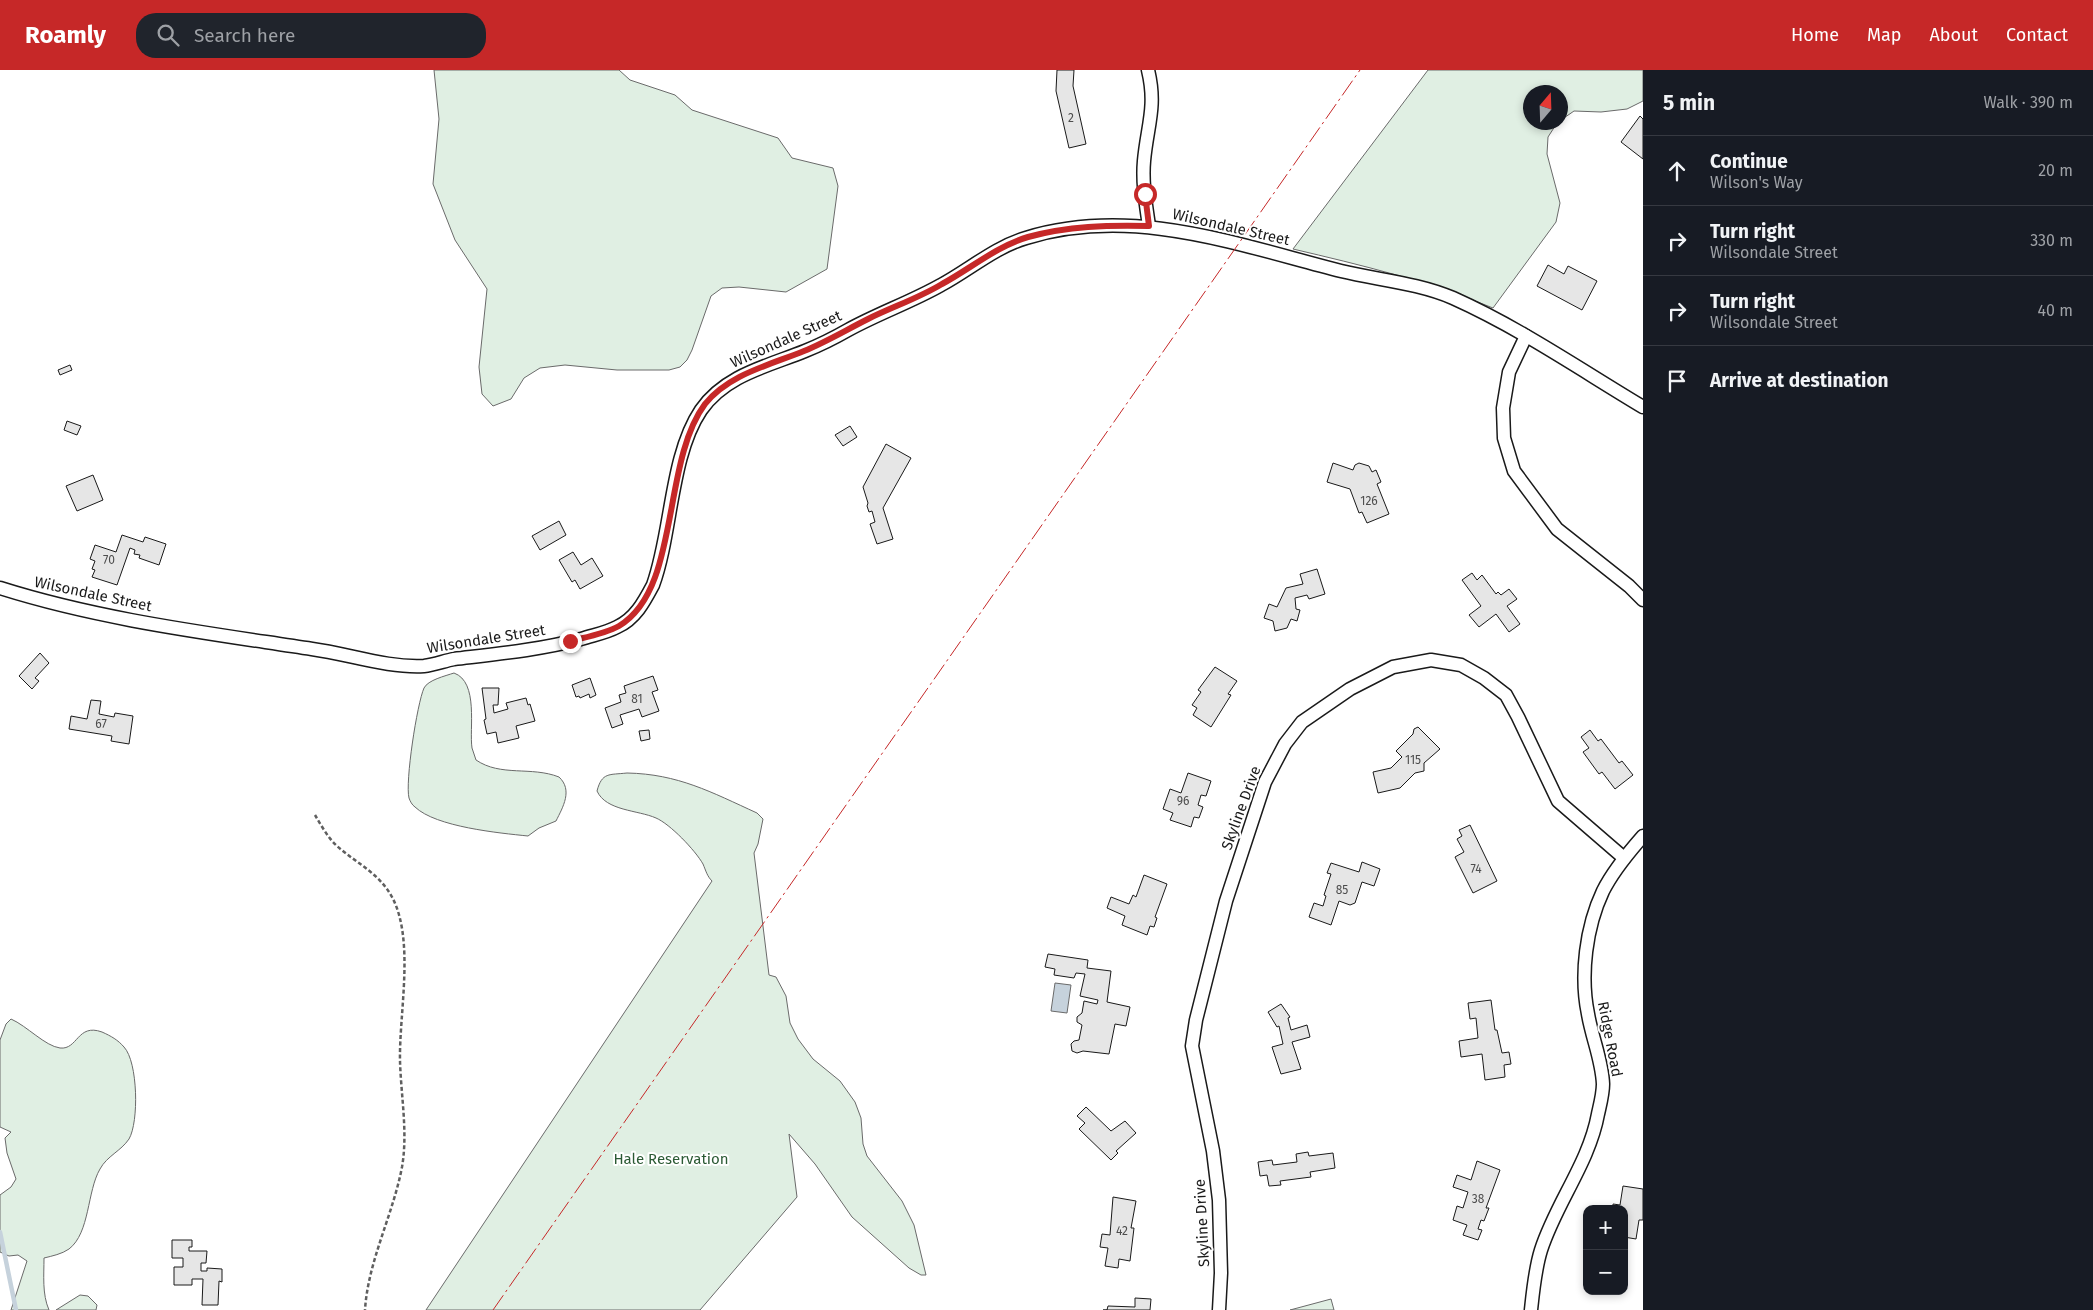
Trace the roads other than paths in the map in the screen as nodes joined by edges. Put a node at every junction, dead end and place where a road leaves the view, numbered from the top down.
1 (1148, 70) edge
2 (1149, 226) junction
3 (1526, 336) junction
4 (1643, 407) edge
5 (0, 588) edge
6 (1643, 600) edge
7 (1643, 836) edge
8 (1624, 858) junction
9 (1220, 1310) edge
10 (1531, 1310) edge

1 - 2 street
2 - 3 street, Wilsondale Street
2 - 5 street, Wilsondale Street
3 - 4 street, Wilsondale Street
3 - 6 street
7 - 8 street, Ridge Road
8 - 9 street, Skyline Drive
8 - 10 street, Ridge Road

